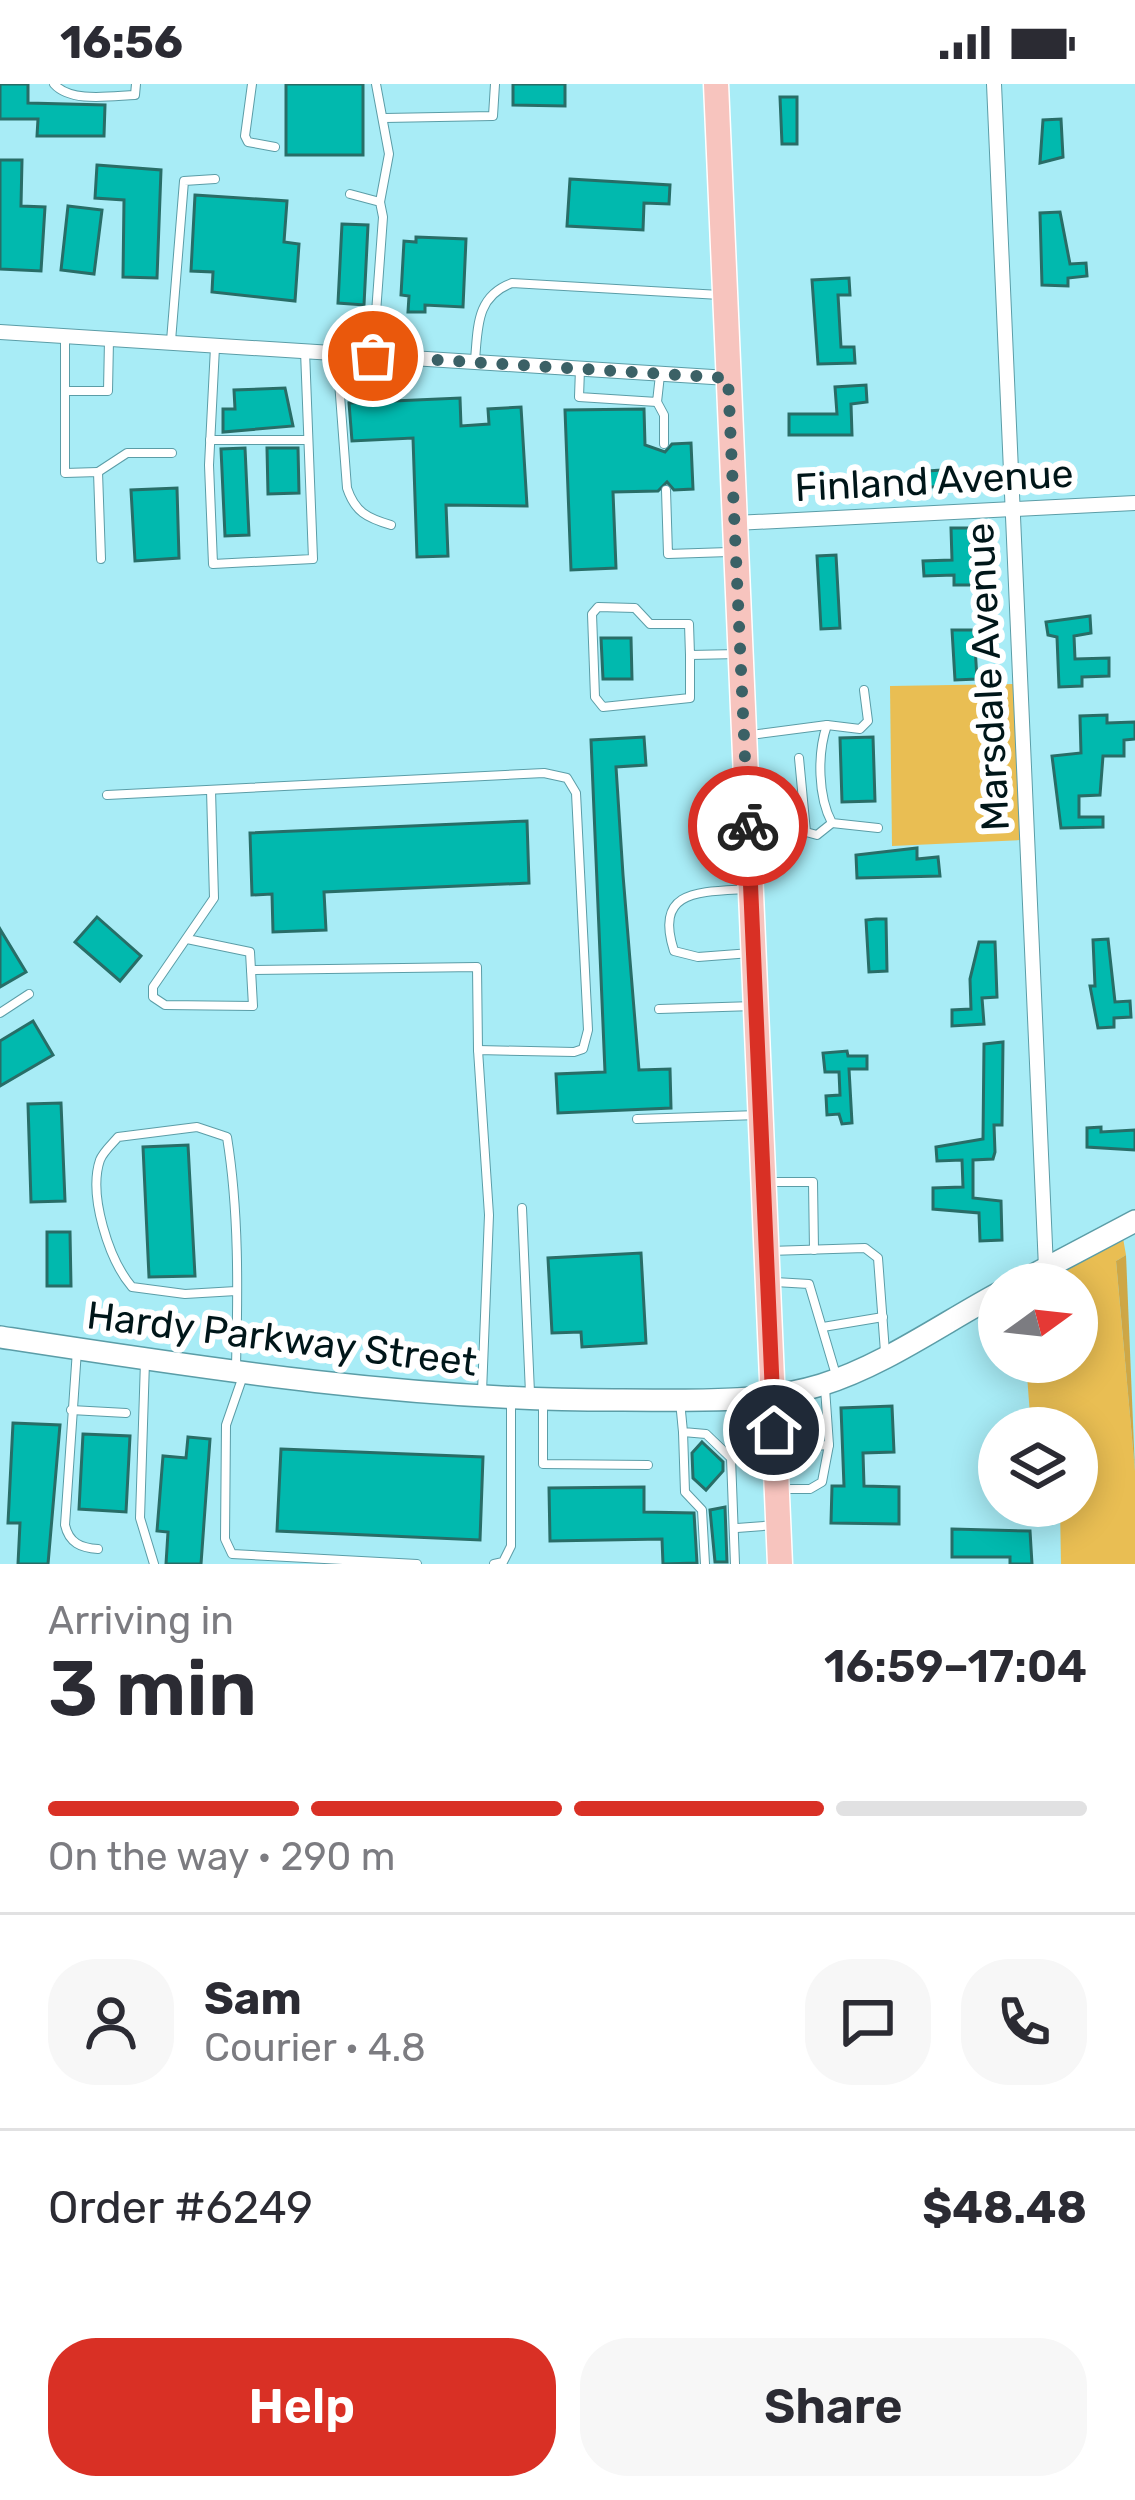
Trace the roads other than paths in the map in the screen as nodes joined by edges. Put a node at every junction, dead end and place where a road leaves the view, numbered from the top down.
1 (54, 84) edge
2 (136, 84) edge
3 (252, 84) edge
4 (376, 84) edge
5 (495, 84) edge
6 (716, 84) edge
7 (994, 84) edge
8 (385, 118) junction
9 (275, 147) dead end
10 (215, 179) dead end
11 (350, 194) dead end
12 (380, 202) junction
13 (725, 296) junction
14 (0, 332) edge
15 (65, 336) junction
16 (109, 339) junction
17 (171, 343) junction
18 (215, 346) junction
19 (305, 351) junction
20 (338, 353) junction
21 (373, 356) junction
22 (475, 362) junction
23 (580, 369) junction
24 (660, 374) junction
25 (728, 378) junction
26 (65, 391) junction
27 (657, 402) junction
28 (211, 440) junction
29 (307, 440) junction
30 (664, 444) dead end
31 (172, 453) dead end
32 (98, 472) junction
33 (666, 490) dead end
34 (1135, 503) edge
35 (1012, 508) junction
36 (735, 523) junction
37 (391, 525) dead end
38 (736, 552) junction
39 (100, 559) dead end
40 (741, 654) junction
41 (690, 656) junction
42 (864, 690) dead end
43 (827, 725) junction
44 (744, 736) junction
45 (800, 758) dead end
46 (211, 790) junction
47 (107, 795) dead end
48 (832, 823) junction
49 (878, 828) dead end
50 (750, 889) junction
51 (188, 939) junction
52 (753, 953) junction
53 (251, 970) junction
54 (29, 994) dead end
55 (755, 1006) junction
56 (659, 1009) dead end
57 (0, 1012) edge
58 (478, 1050) junction
59 (760, 1115) junction
60 (637, 1119) dead end
61 (763, 1182) junction
62 (521, 1208) dead end
63 (1135, 1221) edge
64 (814, 1250) junction
65 (766, 1251) junction
66 (1046, 1263) edge
67 (1055, 1263) edge
68 (767, 1282) junction
69 (236, 1291) junction
70 (978, 1304) edge
71 (883, 1317) junction
72 (824, 1327) junction
73 (1, 1342) edge
74 (77, 1348) junction
75 (885, 1354) junction
76 (145, 1359) junction
77 (239, 1374) junction
78 (831, 1381) junction
79 (773, 1397) junction
80 (482, 1400) junction
81 (528, 1400) junction
82 (680, 1400) junction
83 (70, 1410) junction
84 (126, 1413) dead end
85 (683, 1432) junction
86 (829, 1445) junction
87 (775, 1449) junction
88 (648, 1465) dead end
89 (776, 1490) junction
90 (778, 1525) junction
91 (736, 1528) junction
92 (98, 1549) dead end
93 (154, 1564) edge
94 (417, 1564) edge
95 (494, 1564) edge
96 (705, 1564) edge
97 (735, 1564) edge
98 (779, 1564) edge

1 - 2 lane
3 - 9 lane
4 - 8 lane
5 - 8 lane
6 - 13 main road
7 - 35 street, Marsdale Avenue
8 - 12 lane
10 - 17 lane
11 - 12 lane
12 - 21 lane
13 - 22 lane
13 - 25 main road
14 - 15 street
15 - 16 street
15 - 26 lane
16 - 17 street
16 - 26 lane
17 - 18 street
18 - 19 street
18 - 28 lane
19 - 20 street
19 - 29 lane
20 - 21 street
20 - 37 lane
21 - 22 street
22 - 23 street
23 - 24 street
23 - 27 lane
24 - 25 street
24 - 27 lane
25 - 36 main road
26 - 32 lane
27 - 30 lane
28 - 29 lane
28 - 29 lane
31 - 32 lane
32 - 39 lane
33 - 38 lane
34 - 35 street, Finland Avenue
35 - 36 street, Finland Avenue
35 - 66 street, Marsdale Avenue
36 - 38 main road
38 - 40 main road
40 - 41 lane
40 - 44 main road
41 - 41 lane
42 - 43 lane
43 - 44 lane
43 - 48 lane
44 - 50 main road
45 - 48 lane
46 - 47 lane
46 - 51 lane
46 - 58 lane
48 - 49 lane
50 - 52 main road
50 - 52 lane
51 - 53 lane
51 - 53 lane
52 - 55 main road
53 - 58 lane
54 - 57 lane
55 - 56 lane
55 - 59 main road
58 - 80 lane
59 - 60 lane
59 - 61 main road
61 - 64 lane
61 - 65 main road
62 - 81 lane
63 - 67 main road
64 - 65 lane
64 - 71 lane
65 - 68 main road
68 - 72 lane
68 - 79 main road
69 - 69 lane
69 - 77 lane
70 - 75 main road, Hardy Parkway Street
71 - 72 lane
71 - 75 lane
72 - 78 lane
73 - 74 main road, Hardy Parkway Street
74 - 76 main road, Hardy Parkway Street
74 - 83 lane
75 - 78 main road, Hardy Parkway Street
76 - 77 main road, Hardy Parkway Street
76 - 93 lane
77 - 80 main road, Hardy Parkway Street
77 - 94 lane
78 - 79 main road, Hardy Parkway Street
78 - 86 lane
79 - 82 main road, Hardy Parkway Street
79 - 87 main road
80 - 81 main road, Hardy Parkway Street
81 - 82 main road, Hardy Parkway Street
81 - 88 lane
81 - 95 lane
82 - 85 lane
83 - 84 lane
83 - 92 lane
85 - 91 lane
85 - 96 lane
86 - 87 lane
86 - 89 lane
87 - 89 main road
89 - 90 main road
90 - 91 lane
90 - 98 main road
91 - 97 lane

